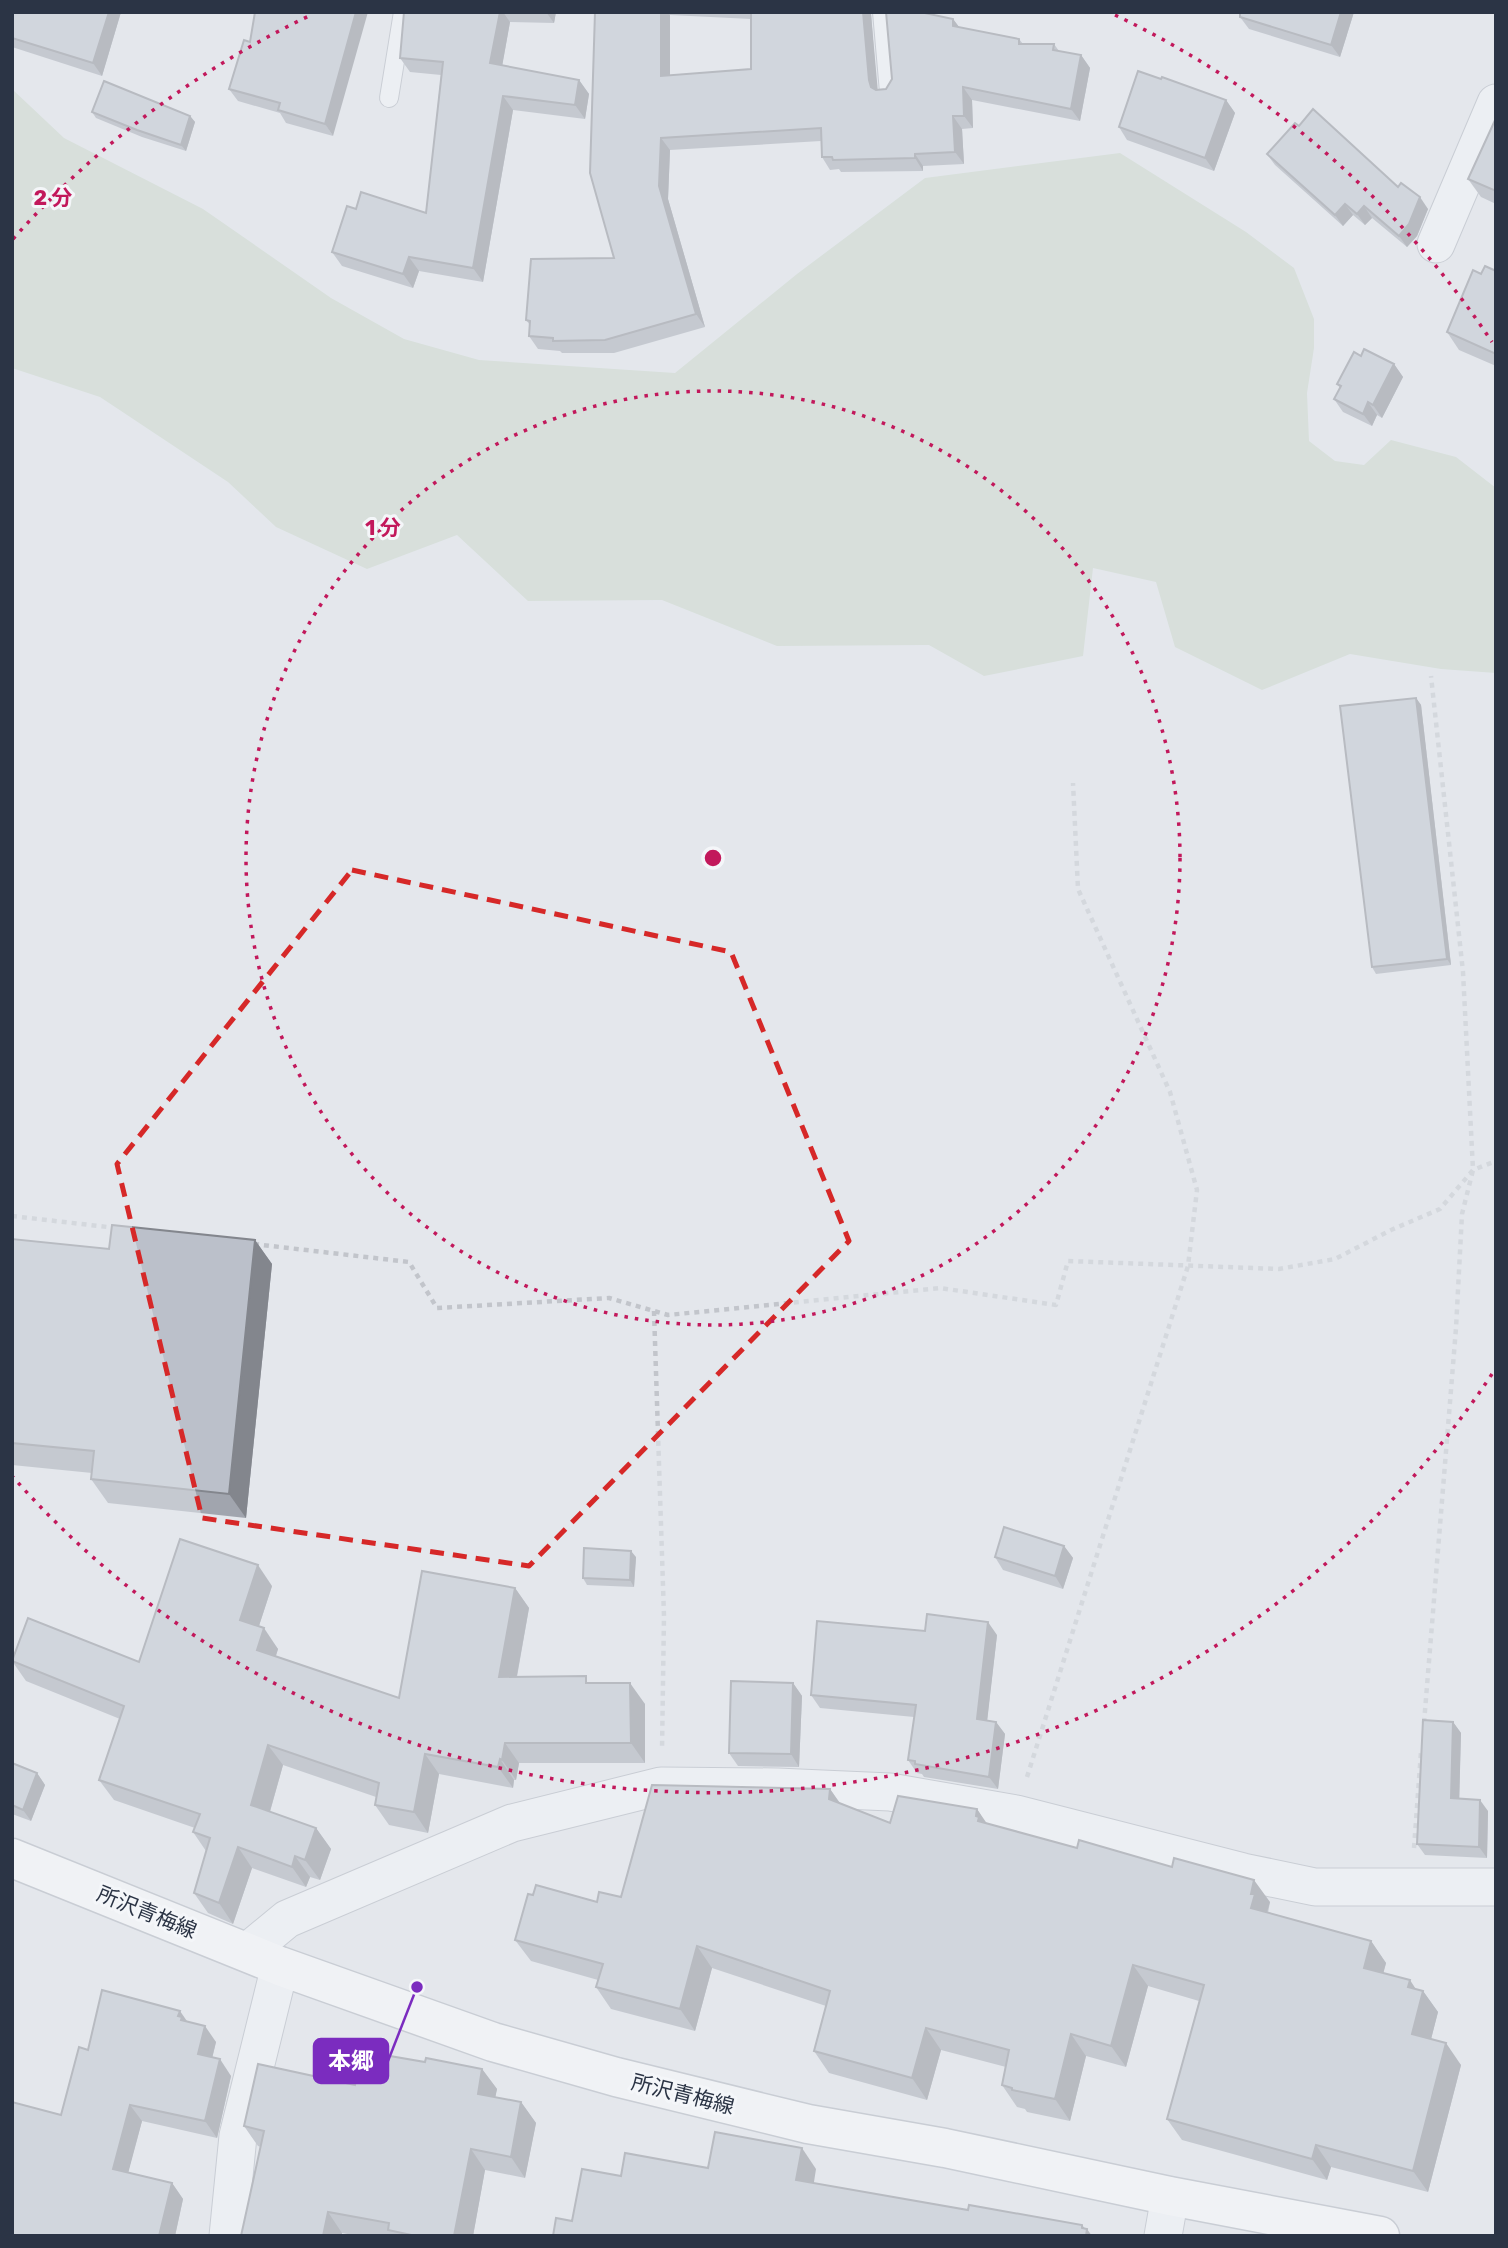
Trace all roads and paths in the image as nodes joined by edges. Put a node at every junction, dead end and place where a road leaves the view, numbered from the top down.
1 (404, 12) edge
2 (882, 12) edge
3 (889, 92) edge
4 (389, 98) dead end
5 (1496, 103) edge
6 (1436, 244) dead end
7 (1432, 676) dead end
8 (1073, 783) dead end
9 (1496, 1161) edge
10 (1473, 1170) junction
11 (12, 1216) edge
12 (122, 1228) edge
13 (245, 1243) edge
14 (1188, 1266) junction
15 (654, 1311) junction
16 (1423, 1736) edge
17 (1422, 1750) edge
18 (661, 1786) junction
19 (1016, 1815) junction
20 (12, 1858) edge
21 (1496, 1886) edge
22 (1411, 1888) junction
23 (263, 1959) junction
24 (1170, 2196) junction
25 (228, 2236) edge
26 (1163, 2236) edge
27 (1380, 2236) edge

1 - 4 lane
2 - 3 lane
5 - 6 street
7 - 10 path
8 - 14 path
9 - 10 path
10 - 14 path
10 - 16 path
11 - 12 path
13 - 15 path
14 - 15 path
14 - 19 path
15 - 18 path
17 - 22 path
18 - 19 street
18 - 23 street
19 - 22 street
20 - 23 main road, 所沢青梅線
21 - 22 street
23 - 24 main road, 所沢青梅線
23 - 25 street
24 - 26 street
24 - 27 main road, 所沢青梅線

